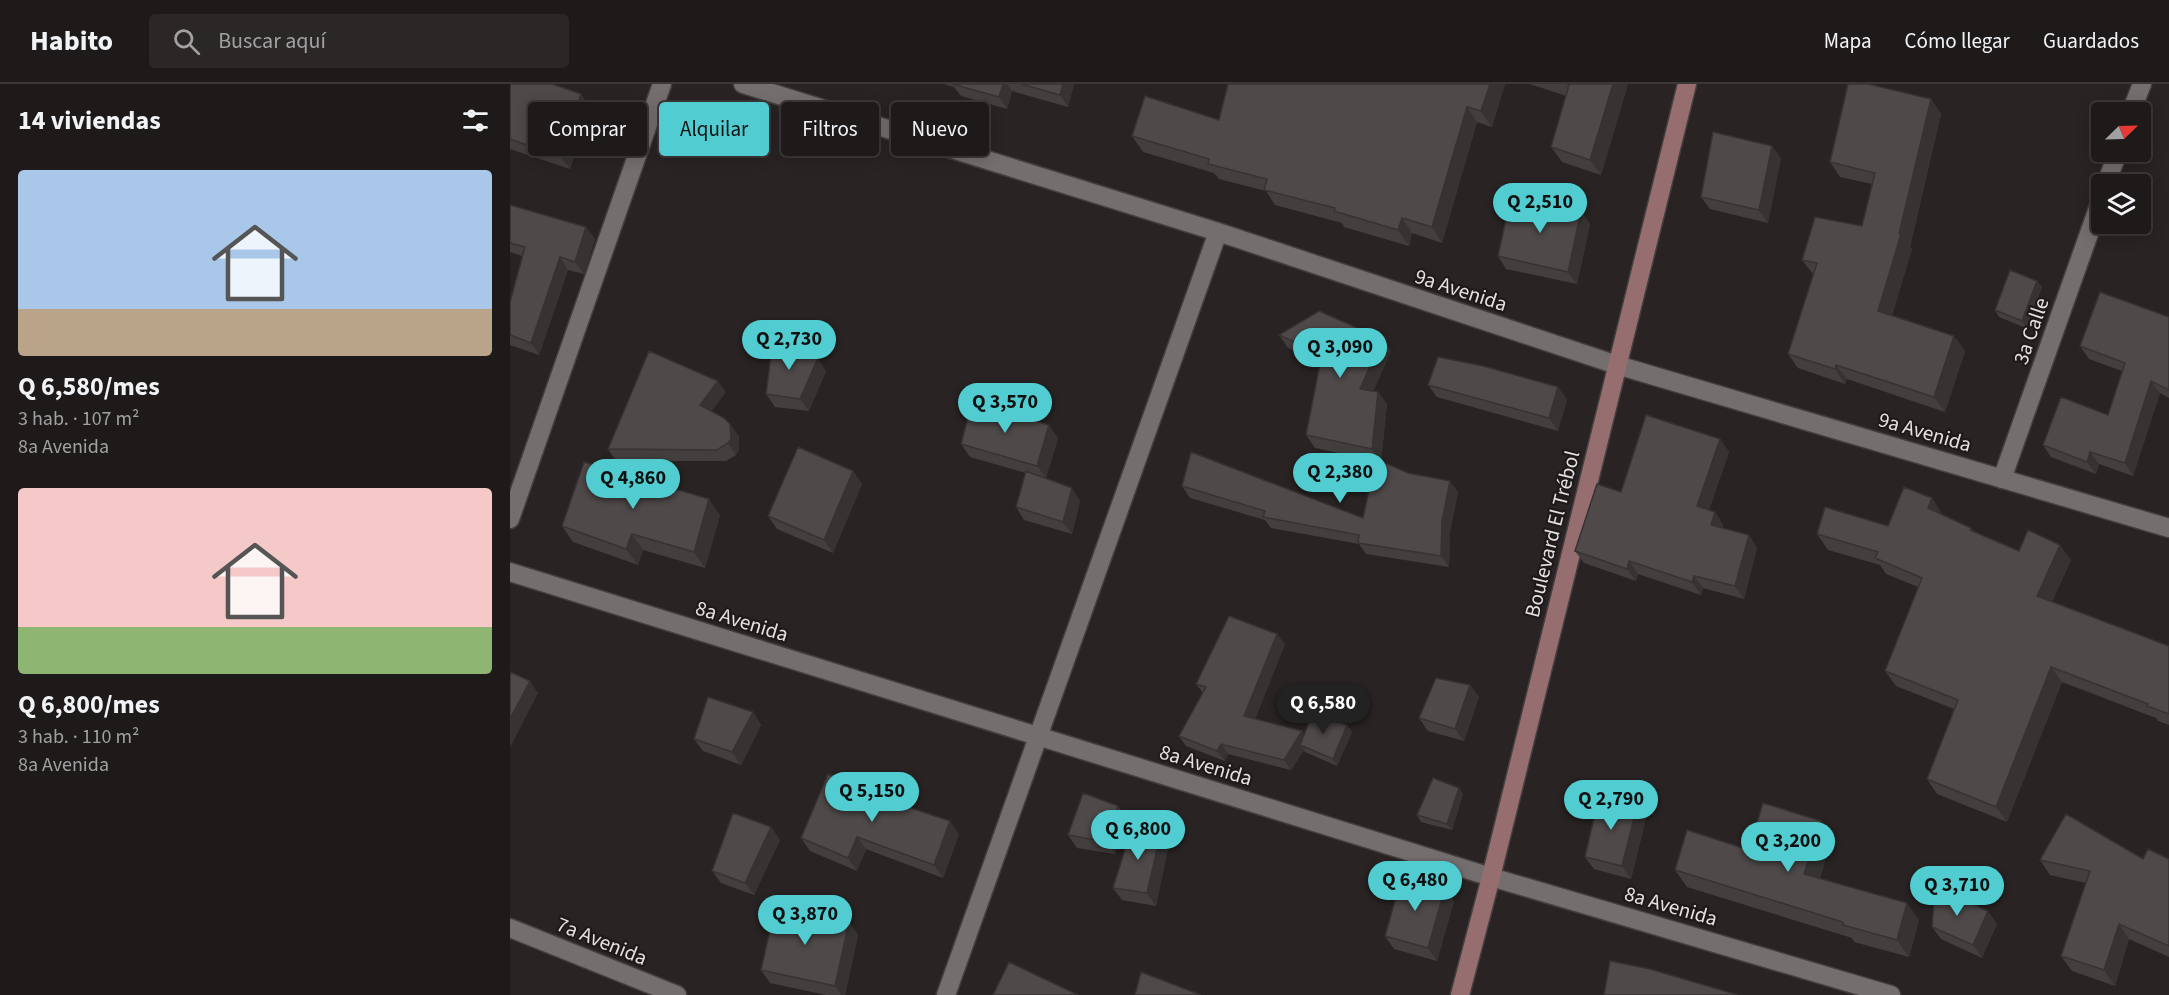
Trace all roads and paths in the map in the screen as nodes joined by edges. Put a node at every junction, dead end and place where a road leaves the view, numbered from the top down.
1 (662, 84) edge
2 (742, 84) edge
3 (1687, 84) edge
4 (2142, 84) edge
5 (2136, 102) edge
6 (2091, 228) edge
7 (1218, 232) junction
8 (1617, 365) junction
9 (2002, 479) junction
10 (510, 519) edge
11 (2169, 528) edge
12 (510, 572) edge
13 (1038, 737) junction
14 (1491, 877) junction
15 (510, 928) edge
16 (1830, 986) edge
17 (677, 995) edge
18 (946, 995) edge
19 (1460, 995) edge
20 (1891, 995) edge

1 - 10 street
2 - 7 street, 9a Avenida
3 - 8 main road, Boulevard El Trébol
4 - 5 street
6 - 9 street, 3a Calle
7 - 8 street, 9a Avenida
7 - 13 street
8 - 9 street, 9a Avenida
8 - 14 main road, Boulevard El Trébol
9 - 11 street, 9a Avenida
12 - 13 street, 8a Avenida
13 - 14 street, 8a Avenida
13 - 18 street
14 - 16 street, 8a Avenida
14 - 19 main road, Boulevard El Trébol
15 - 17 street, 7a Avenida
16 - 20 street, 8a Avenida

